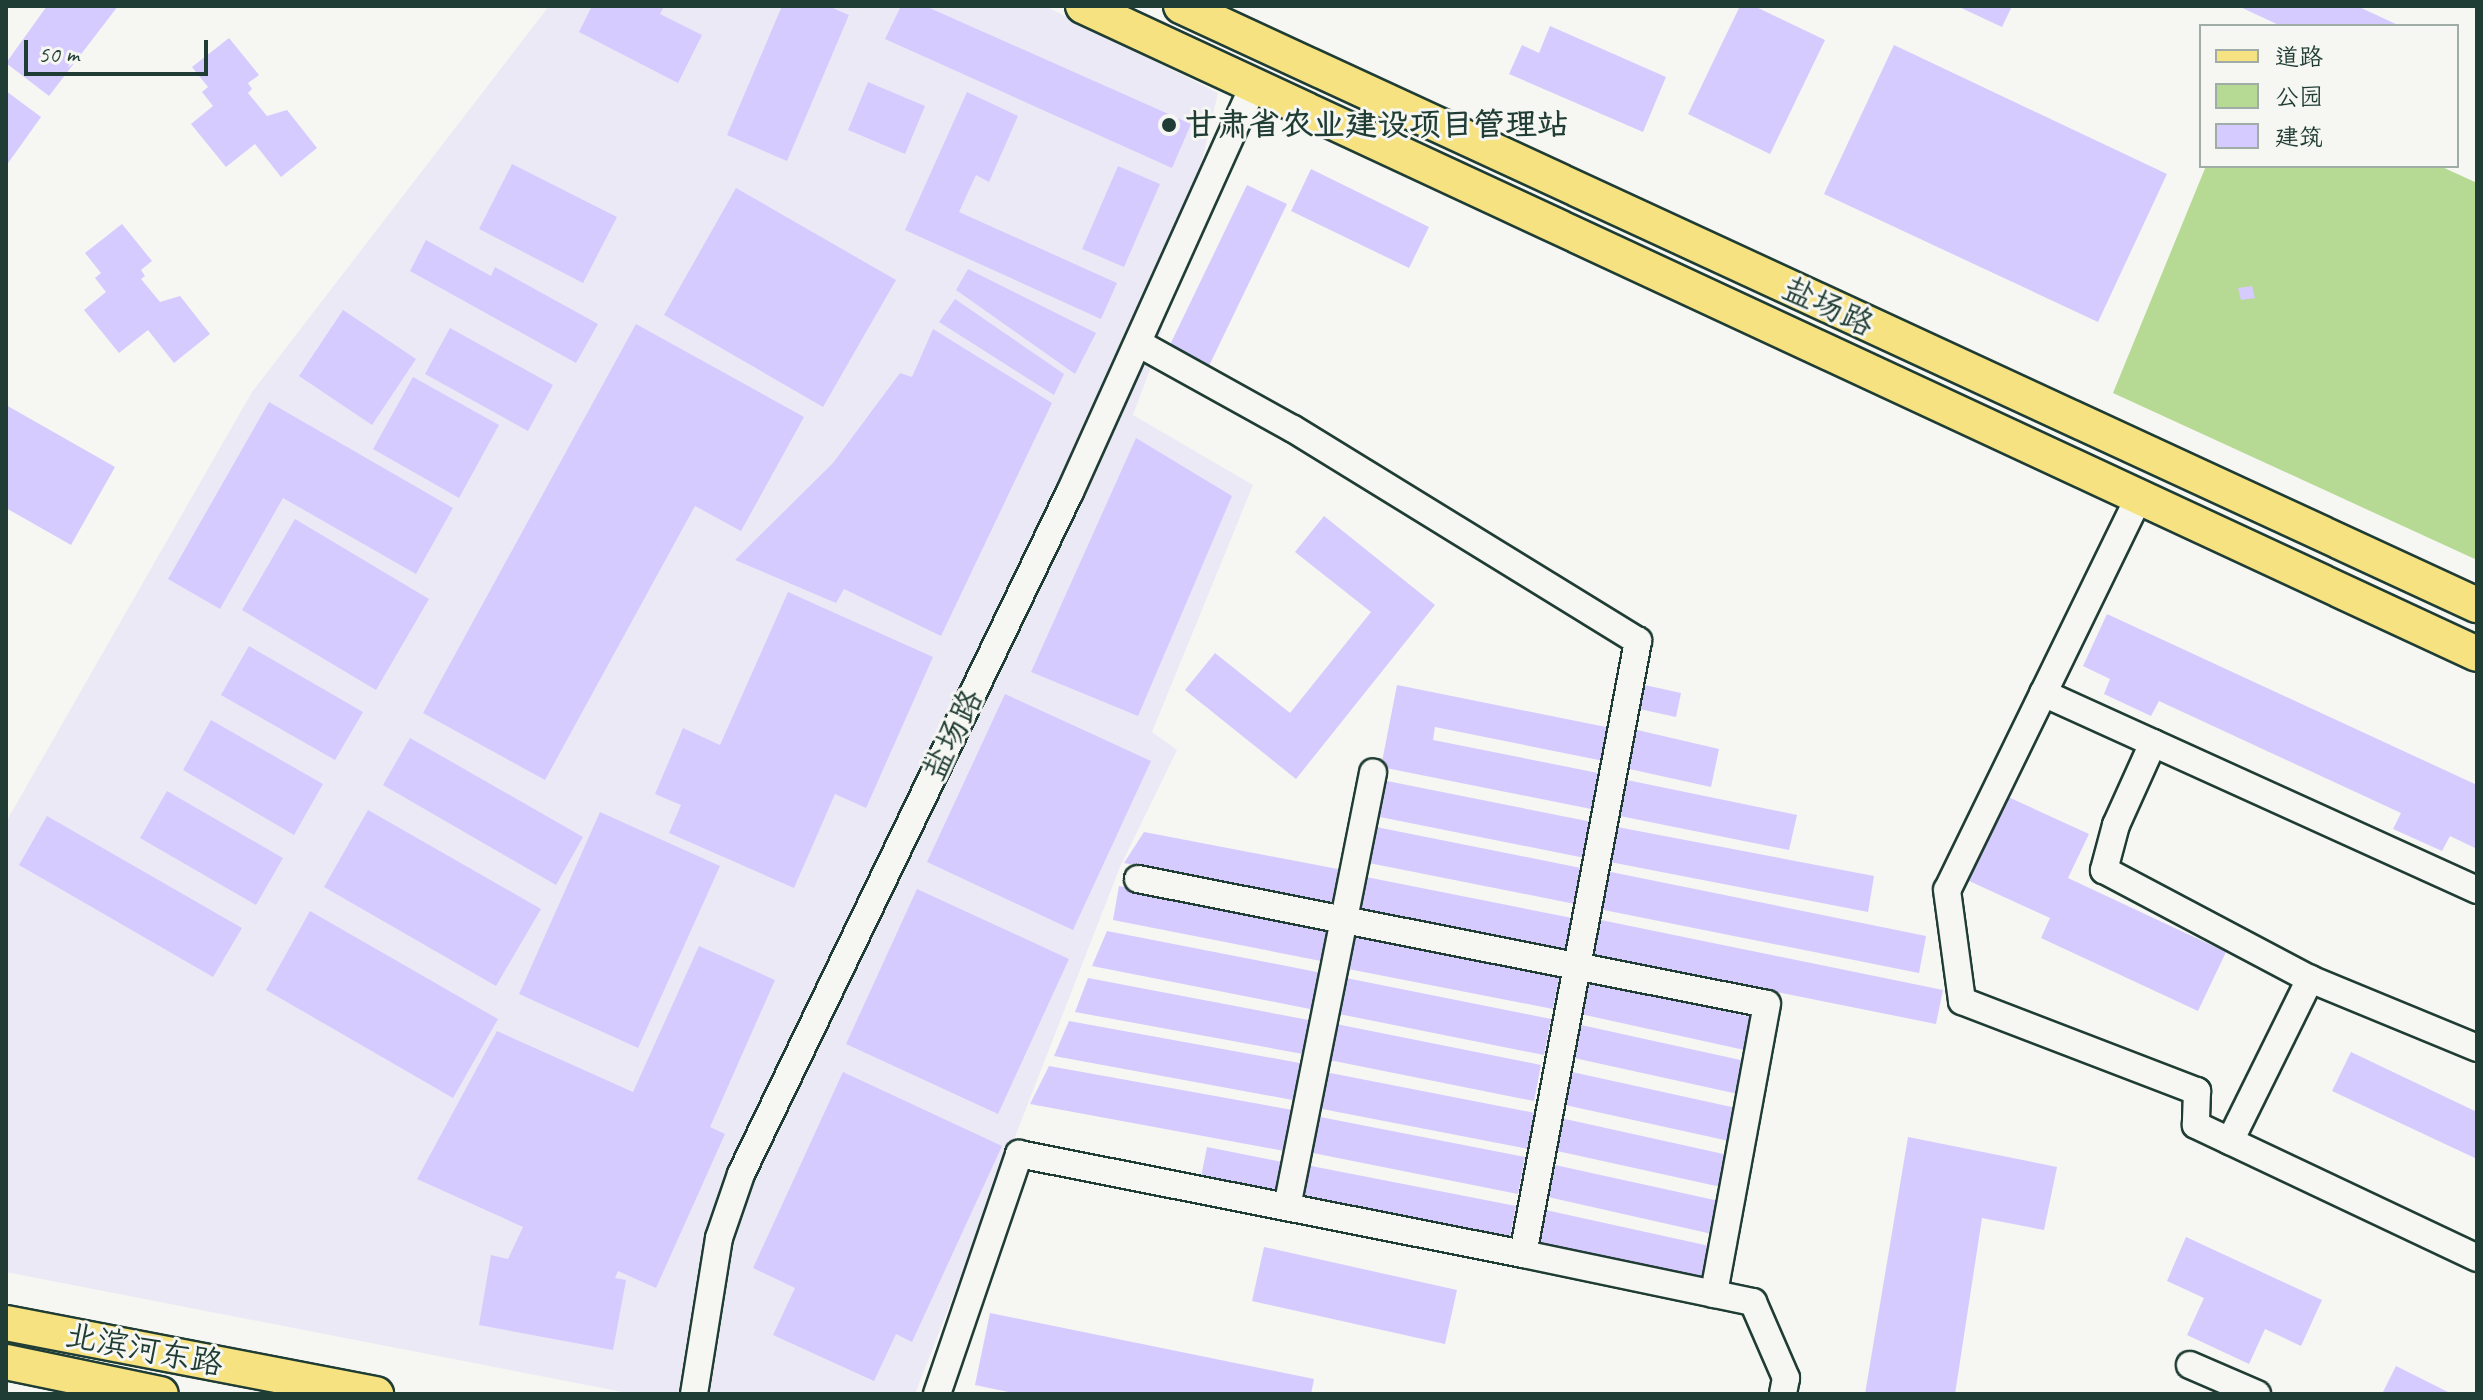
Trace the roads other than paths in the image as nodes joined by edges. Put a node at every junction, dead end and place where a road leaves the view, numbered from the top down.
1 (1083, 6) edge
2 (1181, 6) edge
3 (1253, 87) junction
4 (1138, 343) junction
5 (2139, 497) junction
6 (2477, 605) edge
7 (2477, 654) edge
8 (2043, 693) junction
9 (2153, 743) junction
10 (1373, 772) dead end
11 (1138, 879) dead end
12 (2475, 886) edge
13 (1344, 920) junction
14 (1577, 966) junction
15 (2310, 979) junction
16 (2477, 1048) edge
17 (2230, 1141) junction
18 (1287, 1207) junction
19 (1523, 1254) junction
20 (2477, 1258) edge
21 (1714, 1294) junction
22 (6, 1323) edge
23 (6, 1362) edge
24 (2190, 1365) dead end
25 (161, 1394) edge
26 (376, 1394) edge
27 (694, 1394) edge
28 (937, 1394) edge
29 (1783, 1394) edge
30 (2257, 1394) edge

1 - 3 main road, 盐场路
2 - 6 main road, 盐场路
3 - 4 street, 盐场路
3 - 5 main road, 盐场路
4 - 14 street
4 - 27 street, 盐场路
5 - 7 main road, 盐场路
5 - 8 street
8 - 9 street
8 - 17 street
9 - 12 street
9 - 15 street
10 - 13 street
11 - 13 street
13 - 14 street
13 - 18 street
14 - 19 street
14 - 21 street
15 - 16 street
15 - 17 street
17 - 20 street
18 - 19 street
18 - 28 street
19 - 21 street
21 - 29 street
22 - 26 main road, 北滨河东路
23 - 25 main road, 北滨河东路
24 - 30 street

